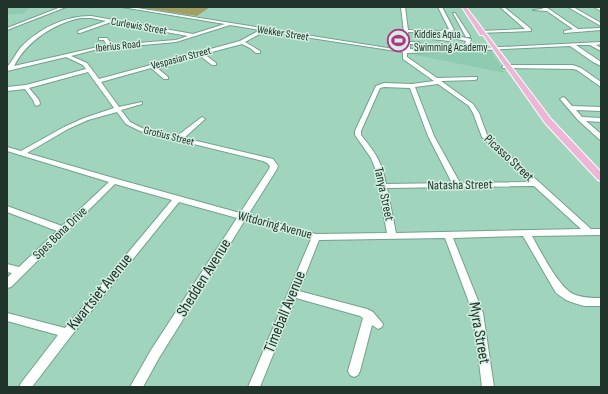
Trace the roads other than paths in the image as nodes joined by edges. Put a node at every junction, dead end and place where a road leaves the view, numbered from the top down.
1 (64, 7) edge
2 (124, 7) edge
3 (403, 7) edge
4 (440, 7) edge
5 (464, 7) edge
6 (502, 7) edge
7 (543, 7) edge
8 (570, 7) edge
9 (596, 7) edge
10 (446, 8) edge
11 (535, 10) dead end
12 (547, 10) junction
13 (601, 10) edge
14 (454, 14) dead end
15 (507, 17) dead end
16 (514, 17) junction
17 (110, 21) junction
18 (229, 24) junction
19 (601, 25) edge
20 (451, 27) junction
21 (462, 27) junction
22 (7, 29) edge
23 (601, 29) edge
24 (263, 30) junction
25 (578, 30) junction
26 (406, 31) junction
27 (481, 31) junction
28 (80, 32) dead end
29 (446, 32) junction
30 (566, 32) dead end
31 (194, 36) junction
32 (418, 36) dead end
33 (468, 36) dead end
34 (407, 37) junction
35 (101, 39) dead end
36 (451, 40) junction
37 (242, 42) junction
38 (408, 43) junction
39 (418, 43) dead end
40 (591, 43) junction
41 (601, 43) edge
42 (467, 44) dead end
43 (574, 44) junction
44 (433, 45) dead end
45 (110, 46) junction
46 (493, 47) junction
47 (59, 50) dead end
48 (601, 50) edge
49 (406, 51) junction
50 (258, 52) dead end
51 (200, 53) junction
52 (65, 56) junction
53 (214, 64) dead end
54 (601, 64) edge
55 (152, 66) junction
56 (507, 67) junction
57 (9, 69) edge
58 (90, 70) junction
59 (166, 78) dead end
60 (474, 78) dead end
61 (97, 81) junction
62 (437, 81) junction
63 (601, 85) edge
64 (26, 86) junction
65 (412, 86) junction
66 (7, 89) edge
67 (563, 99) dead end
68 (140, 103) dead end
69 (37, 104) dead end
70 (571, 108) junction
71 (118, 109) junction
72 (601, 109) edge
73 (580, 119) junction
74 (202, 120) dead end
75 (601, 120) edge
76 (601, 138) edge
77 (180, 139) junction
78 (7, 149) edge
79 (22, 153) junction
80 (273, 169) joint
81 (601, 178) edge
82 (114, 181) junction
83 (536, 184) junction
84 (457, 185) junction
85 (383, 186) junction
86 (177, 199) junction
87 (7, 209) edge
88 (243, 216) junction
89 (63, 230) junction
90 (589, 232) junction
91 (601, 232) edge
92 (526, 234) junction
93 (448, 235) junction
94 (392, 236) junction
95 (316, 237) junction
96 (7, 268) edge
97 (20, 271) junction
98 (7, 284) edge
99 (292, 293) junction
100 (601, 302) edge
101 (369, 315) junction
102 (7, 317) edge
103 (378, 324) dead end
104 (67, 333) junction
105 (354, 371) dead end
106 (25, 387) edge
107 (136, 387) edge
108 (254, 387) edge
109 (488, 387) edge

1 - 22 street
2 - 18 street, Wekker Street
3 - 26 street
4 - 10 street
4 - 20 street
5 - 27 main road
6 - 16 street
7 - 12 street
8 - 19 street
9 - 13 street
11 - 12 street
12 - 25 street
14 - 21 street
15 - 16 street
16 - 27 street
17 - 28 street
17 - 31 street, Curlewis Street
17 - 57 street, Curlewis Street
18 - 24 street, Wekker Street
18 - 31 street, Iberius Road
20 - 21 street
20 - 29 street
21 - 33 street
23 - 25 street
24 - 37 street, Vespasian Street
24 - 49 street, Wekker Street
25 - 30 street
26 - 29 street
26 - 34 street
27 - 46 main road
29 - 36 street
31 - 45 street, Iberius Road
32 - 34 street
34 - 38 street
35 - 45 street
36 - 42 street
36 - 44 street
37 - 50 street
37 - 51 street, Vespasian Street
38 - 39 street
38 - 49 street
40 - 41 street, Wekker Street
40 - 43 street, Wekker Street
40 - 48 street
43 - 46 street, Wekker Street
43 - 54 street
45 - 52 street, Iberius Road
46 - 49 street, Wekker Street
46 - 56 main road
47 - 52 street
49 - 62 street, Picasso Street
51 - 53 street
51 - 55 street, Vespasian Street
52 - 57 street, Iberius Road
52 - 58 street, Grotius Street
55 - 59 street
55 - 61 street, Vespasian Street
56 - 63 street
56 - 81 main road
58 - 61 street, Grotius Street
58 - 64 street
60 - 62 street
61 - 71 street, Grotius Street
62 - 65 street
62 - 83 street, Picasso Street
64 - 66 street
64 - 69 street
65 - 84 street
65 - 85 street, Tanya Street
67 - 70 street
68 - 71 street
70 - 72 street
70 - 73 street
71 - 77 street, Grotius Street
71 - 79 street
73 - 75 street
73 - 76 street
74 - 77 street
77 - 80 street, Grotius Street
78 - 79 street, Witdoring Avenue
79 - 82 street, Witdoring Avenue
80 - 88 street, Shedden Avenue
82 - 86 street, Witdoring Avenue
82 - 89 street, Spes Bona Drive
83 - 84 street, Natasha Street
83 - 90 street, Picasso Street
84 - 85 street, Natasha Street
85 - 94 street, Tanya Street
86 - 88 street, Witdoring Avenue
86 - 104 street, Kwartsiet Avenue
87 - 89 street
88 - 95 street, Witdoring Avenue
88 - 107 street, Shedden Avenue
89 - 97 street, Spes Bona Drive
90 - 91 street, Witdoring Avenue
90 - 92 street, Witdoring Avenue
92 - 93 street, Witdoring Avenue
92 - 100 street
93 - 94 street, Witdoring Avenue
93 - 109 street, Myra Street
94 - 95 street, Witdoring Avenue
95 - 99 street, Timeball Avenue
96 - 97 street
97 - 98 street, Spes Bona Drive
99 - 101 street
99 - 108 street, Timeball Avenue
101 - 103 street
101 - 105 street
102 - 104 street
104 - 106 street, Kwartsiet Avenue

